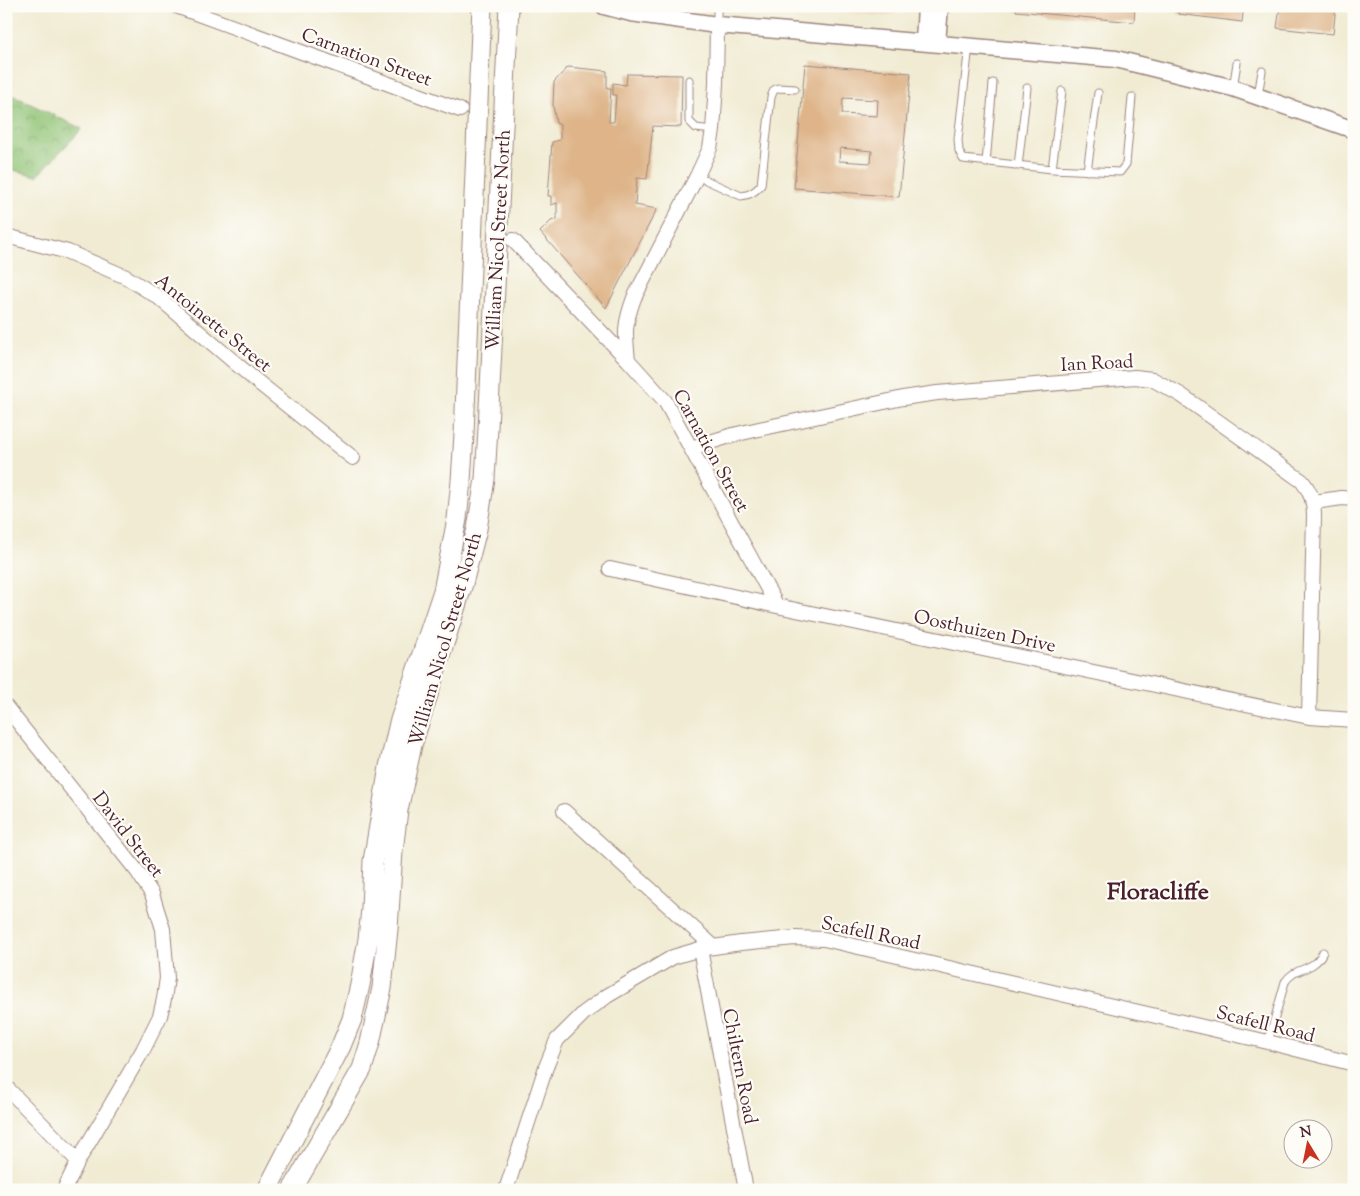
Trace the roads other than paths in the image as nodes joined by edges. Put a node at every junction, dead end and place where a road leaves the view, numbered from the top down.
1 (176, 6) edge
2 (482, 6) edge
3 (509, 6) edge
4 (604, 6) edge
5 (926, 6) edge
6 (940, 6) edge
7 (202, 10) edge
8 (631, 10) edge
9 (717, 12) edge
10 (930, 42) junction
11 (970, 46) junction
12 (1237, 63) dead end
13 (1262, 71) dead end
14 (689, 80) dead end
15 (993, 83) dead end
16 (1027, 88) dead end
17 (1233, 88) junction
18 (795, 89) dead end
19 (1062, 91) dead end
20 (1098, 93) dead end
21 (1258, 96) junction
22 (1132, 97) dead end
23 (460, 110) dead end
24 (713, 130) junction
25 (1354, 130) edge
26 (986, 163) junction
27 (1018, 166) junction
28 (1052, 169) junction
29 (1087, 171) junction
30 (697, 176) junction
31 (6, 236) edge
32 (513, 240) dead end
33 (628, 360) junction
34 (691, 448) junction
35 (353, 458) dead end
36 (1354, 499) edge
37 (1314, 502) junction
38 (610, 569) dead end
39 (777, 606) junction
40 (6, 707) edge
41 (1309, 717) junction
42 (1354, 720) edge
43 (564, 811) dead end
44 (714, 947) junction
45 (700, 950) junction
46 (1323, 952) dead end
47 (1268, 1042) junction
48 (1354, 1064) edge
49 (6, 1087) edge
50 (78, 1161) junction
51 (64, 1190) edge
52 (267, 1190) edge
53 (292, 1190) edge
54 (506, 1190) edge
55 (746, 1190) edge

1 - 7 street, Carnation Street
2 - 52 main road, William Nicol Street North
3 - 53 main road, William Nicol Street North
4 - 8 street
5 - 10 street
6 - 10 street
7 - 23 street, Carnation Street
8 - 9 street
9 - 10 street
9 - 24 street
10 - 11 street
11 - 17 street
11 - 26 lane
12 - 17 lane
13 - 21 lane
14 - 24 lane
15 - 26 lane
16 - 27 lane
17 - 21 street
18 - 30 lane
19 - 28 lane
20 - 29 lane
21 - 25 street
22 - 29 lane
24 - 30 street
26 - 27 lane
27 - 28 lane
28 - 29 lane
30 - 33 street
31 - 35 street, Antoinette Street
32 - 33 street, Carnation Street
33 - 34 street, Carnation Street
34 - 37 street, Ian Road
34 - 39 street, Carnation Street
36 - 37 street
37 - 41 street
38 - 39 street, Oosthuizen Drive
39 - 41 street, Oosthuizen Drive
40 - 50 street, David Street
41 - 42 street, Oosthuizen Drive
43 - 44 street
44 - 45 street, Scafell Road
44 - 47 street, Scafell Road
45 - 54 street, Scafell Road
45 - 55 street, Chiltern Road
46 - 47 lane
47 - 48 street, Scafell Road
49 - 50 street
50 - 51 street, David Street

